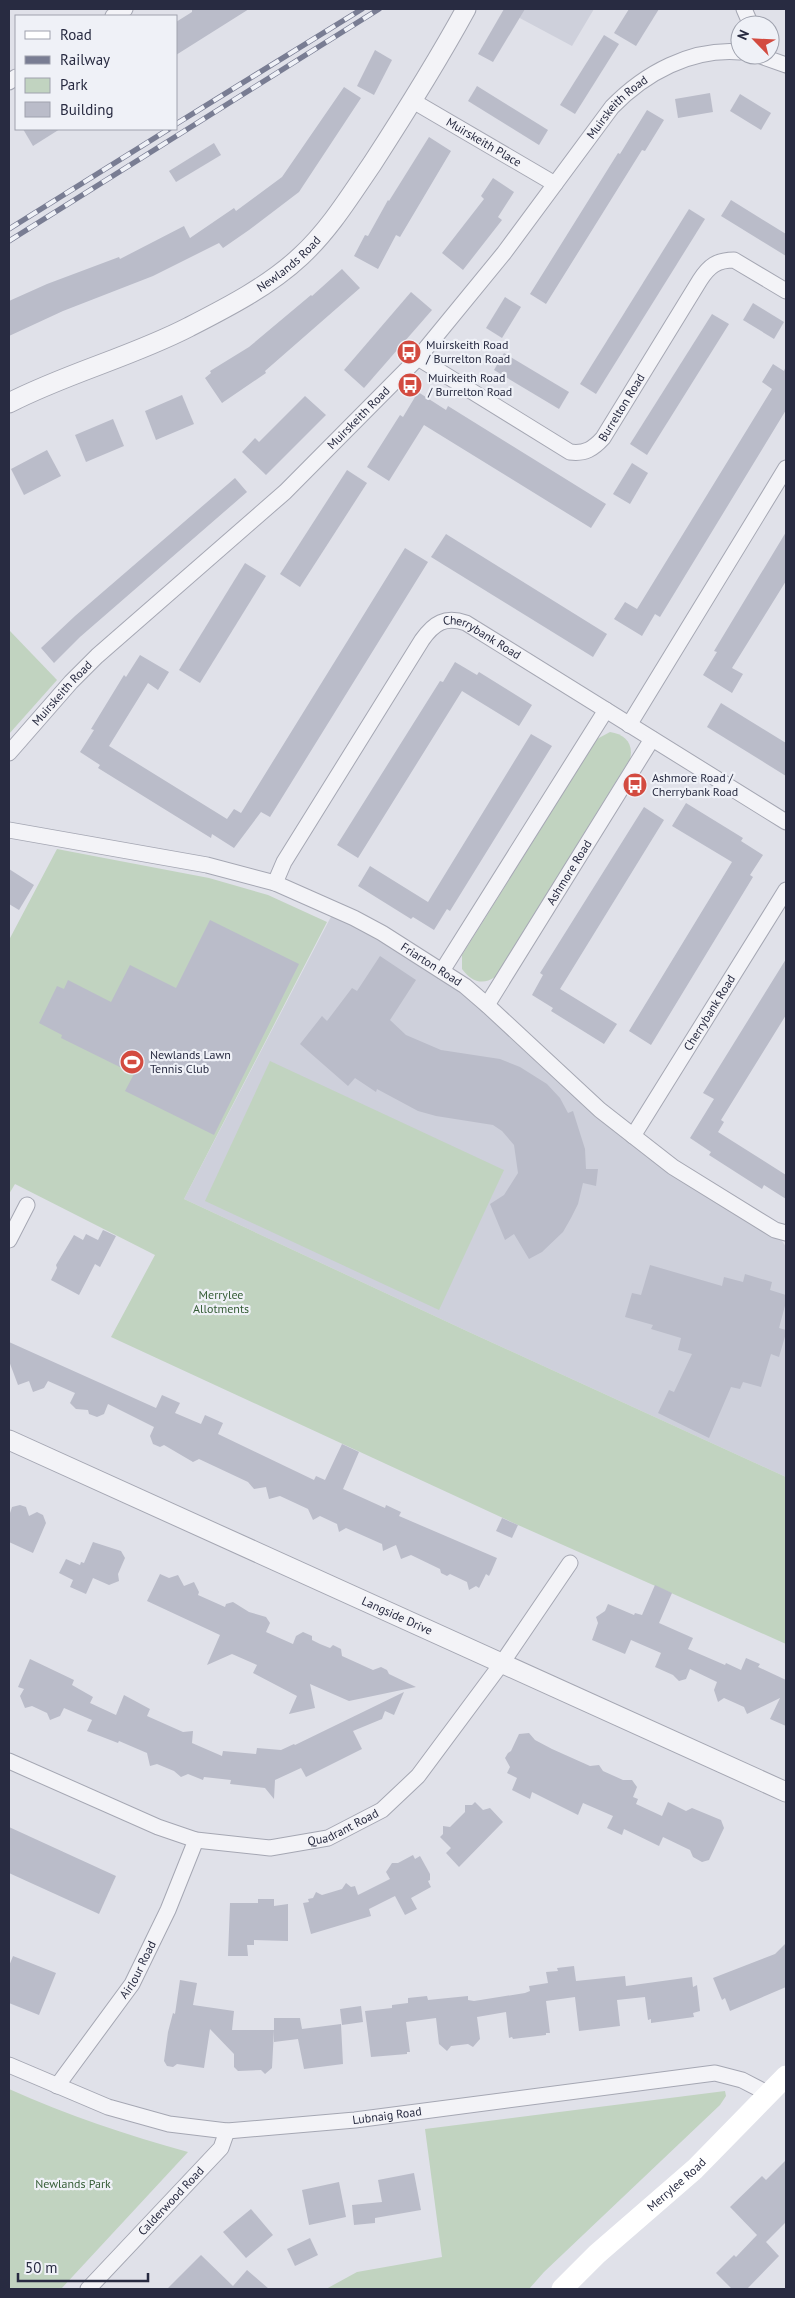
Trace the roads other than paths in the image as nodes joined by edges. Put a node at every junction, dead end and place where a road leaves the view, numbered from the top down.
1 (466, 9) edge
2 (730, 53) edge
3 (413, 101) junction
4 (556, 184) junction
5 (786, 291) edge
6 (418, 358) junction
7 (9, 403) edge
8 (786, 468) edge
9 (606, 710) junction
10 (629, 725) junction
11 (652, 739) junction
12 (9, 753) edge
13 (786, 822) edge
14 (9, 830) edge
15 (275, 884) junction
16 (786, 890) edge
17 (442, 971) junction
18 (487, 1005) junction
19 (633, 1136) junction
20 (27, 1205) dead end
21 (786, 1233) edge
22 (9, 1240) edge
23 (9, 1440) edge
24 (570, 1563) dead end
25 (502, 1664) junction
26 (9, 1761) edge
27 (786, 1792) edge
28 (196, 1840) junction
29 (9, 2065) edge
30 (786, 2076) edge
31 (57, 2086) junction
32 (769, 2094) junction
33 (227, 2131) junction
34 (88, 2289) edge
35 (562, 2289) edge

1 - 3 street, Newlands Road
2 - 4 street, Muirskeith Road
3 - 4 street, Muirskeith Place
3 - 7 street, Newlands Road
4 - 6 street, Muirskeith Road
5 - 6 street, Burrelton Road
6 - 12 street, Muirskeith Road
8 - 10 street
9 - 10 street, Cherrybank Road
9 - 15 street, Cherrybank Road
9 - 17 street
10 - 11 street, Cherrybank Road
11 - 13 street, Cherrybank Road
11 - 18 street, Ashmore Road
14 - 15 street, Friarton Road
15 - 17 street, Friarton Road
16 - 19 street, Cherrybank Road
17 - 18 street, Friarton Road
18 - 19 street, Friarton Road
19 - 21 street, Friarton Road
20 - 22 street
23 - 25 street, Langside Drive
24 - 25 street, Quadrant Road
25 - 27 street, Langside Drive
25 - 28 street, Quadrant Road
26 - 28 street, Quadrant Road
28 - 31 street, Airlour Road
29 - 31 street, Lubnaig Road
30 - 32 main road, Merrylee Road
31 - 33 street, Lubnaig Road
32 - 33 street, Lubnaig Road
32 - 35 main road, Merrylee Road
33 - 34 street, Calderwood Road

